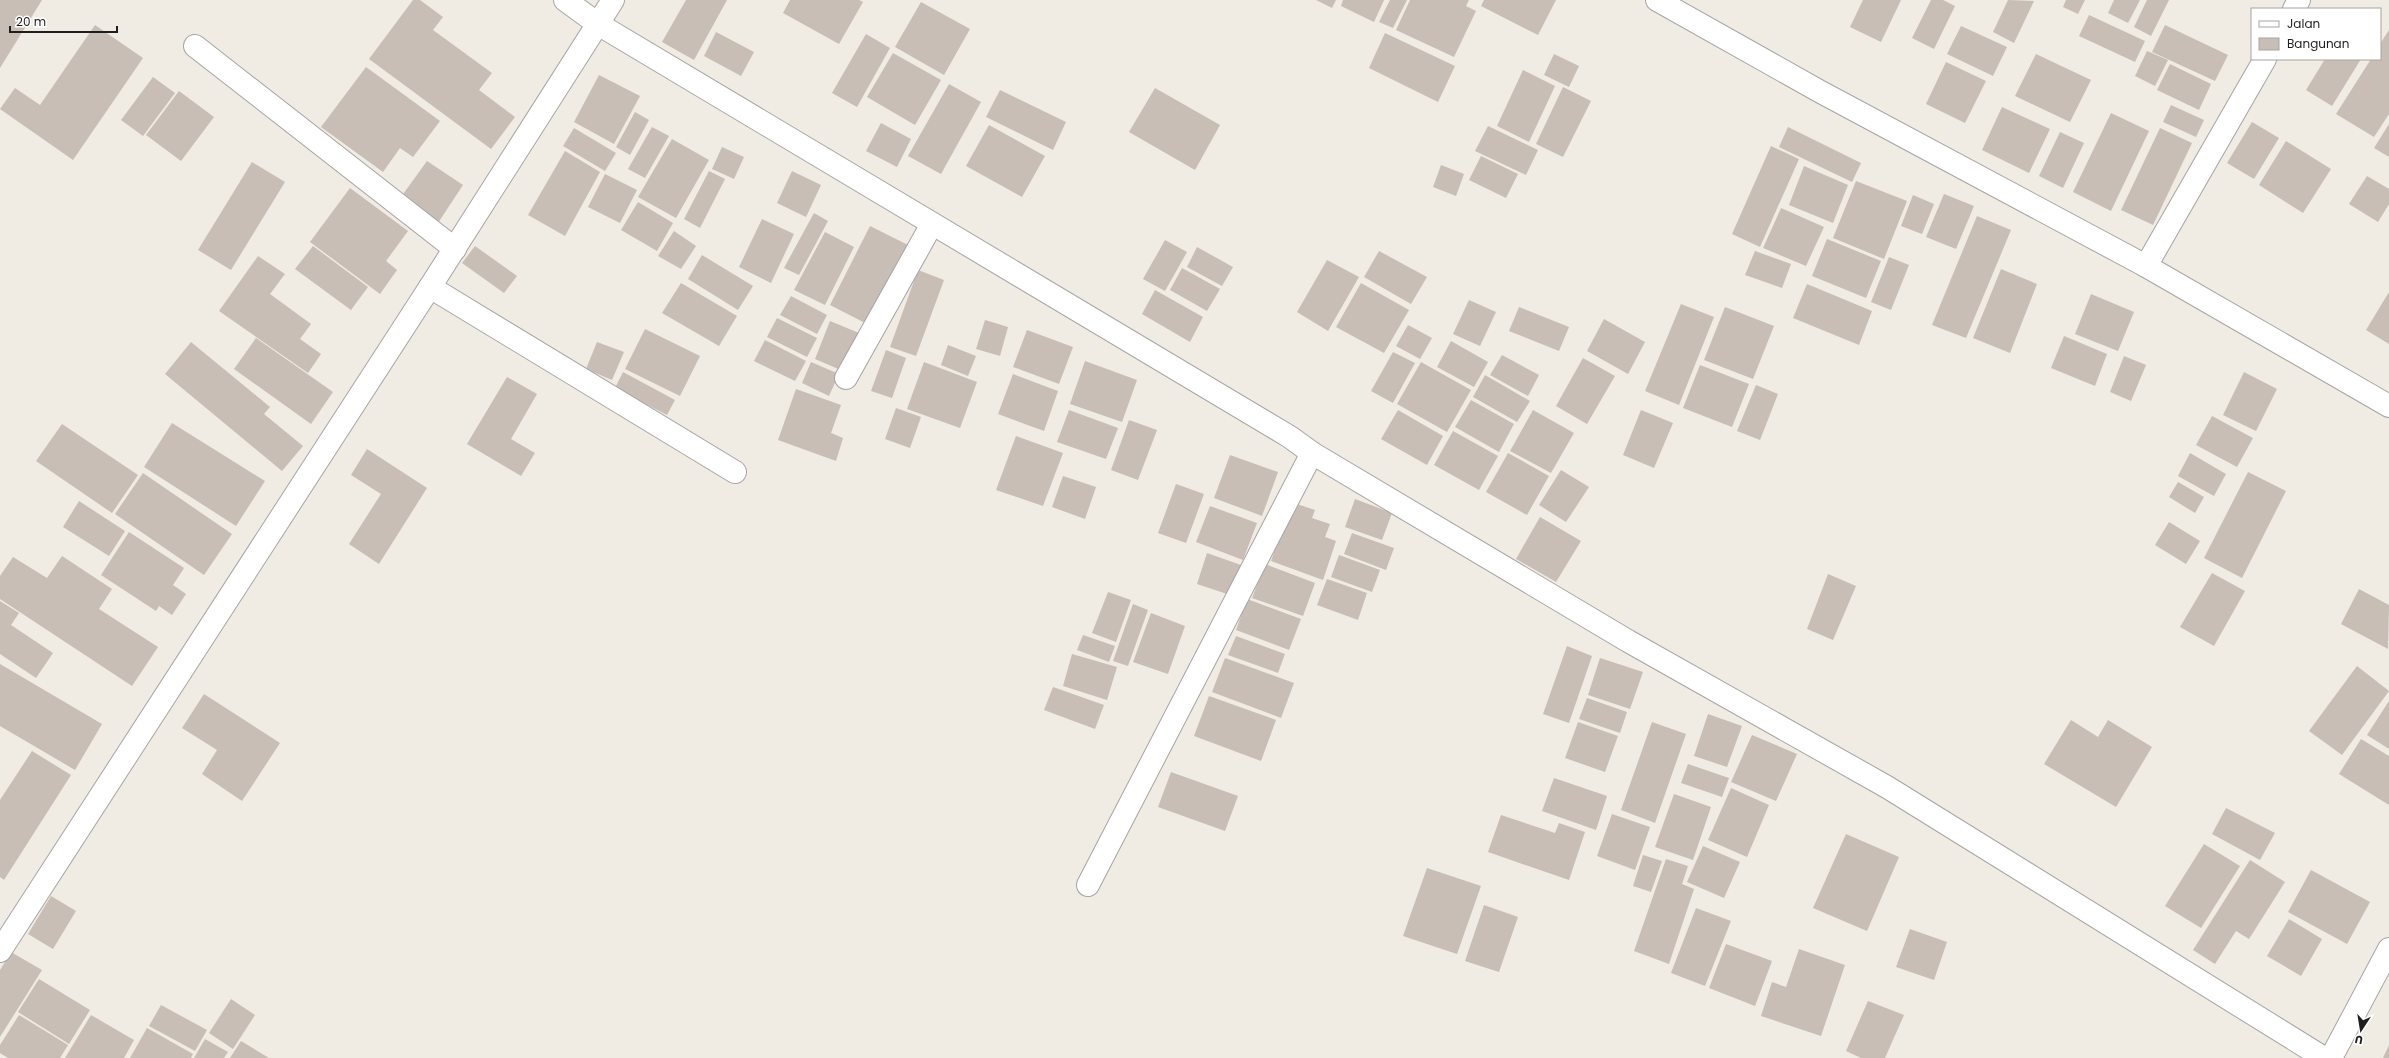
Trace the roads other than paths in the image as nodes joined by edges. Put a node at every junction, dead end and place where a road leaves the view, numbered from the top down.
1 (565, 0) edge
2 (613, 0) edge
3 (1657, 0) edge
4 (598, 24) junction
5 (195, 46) dead end
6 (2264, 60) edge
7 (932, 224) junction
8 (455, 249) junction
9 (2146, 266) junction
10 (430, 287) junction
11 (846, 378) dead end
12 (2389, 406) edge
13 (1312, 453) junction
14 (735, 472) dead end
15 (1088, 885) dead end
16 (2389, 949) edge
17 (0, 951) edge
18 (2324, 1058) edge
19 (2331, 1058) edge

1 - 4 street
2 - 4 street
3 - 9 street
4 - 7 street
4 - 8 street
5 - 8 street
6 - 9 street
7 - 11 street
7 - 13 street
8 - 10 street
9 - 12 street
10 - 14 street
10 - 17 street
13 - 15 street
13 - 18 street
16 - 19 street

